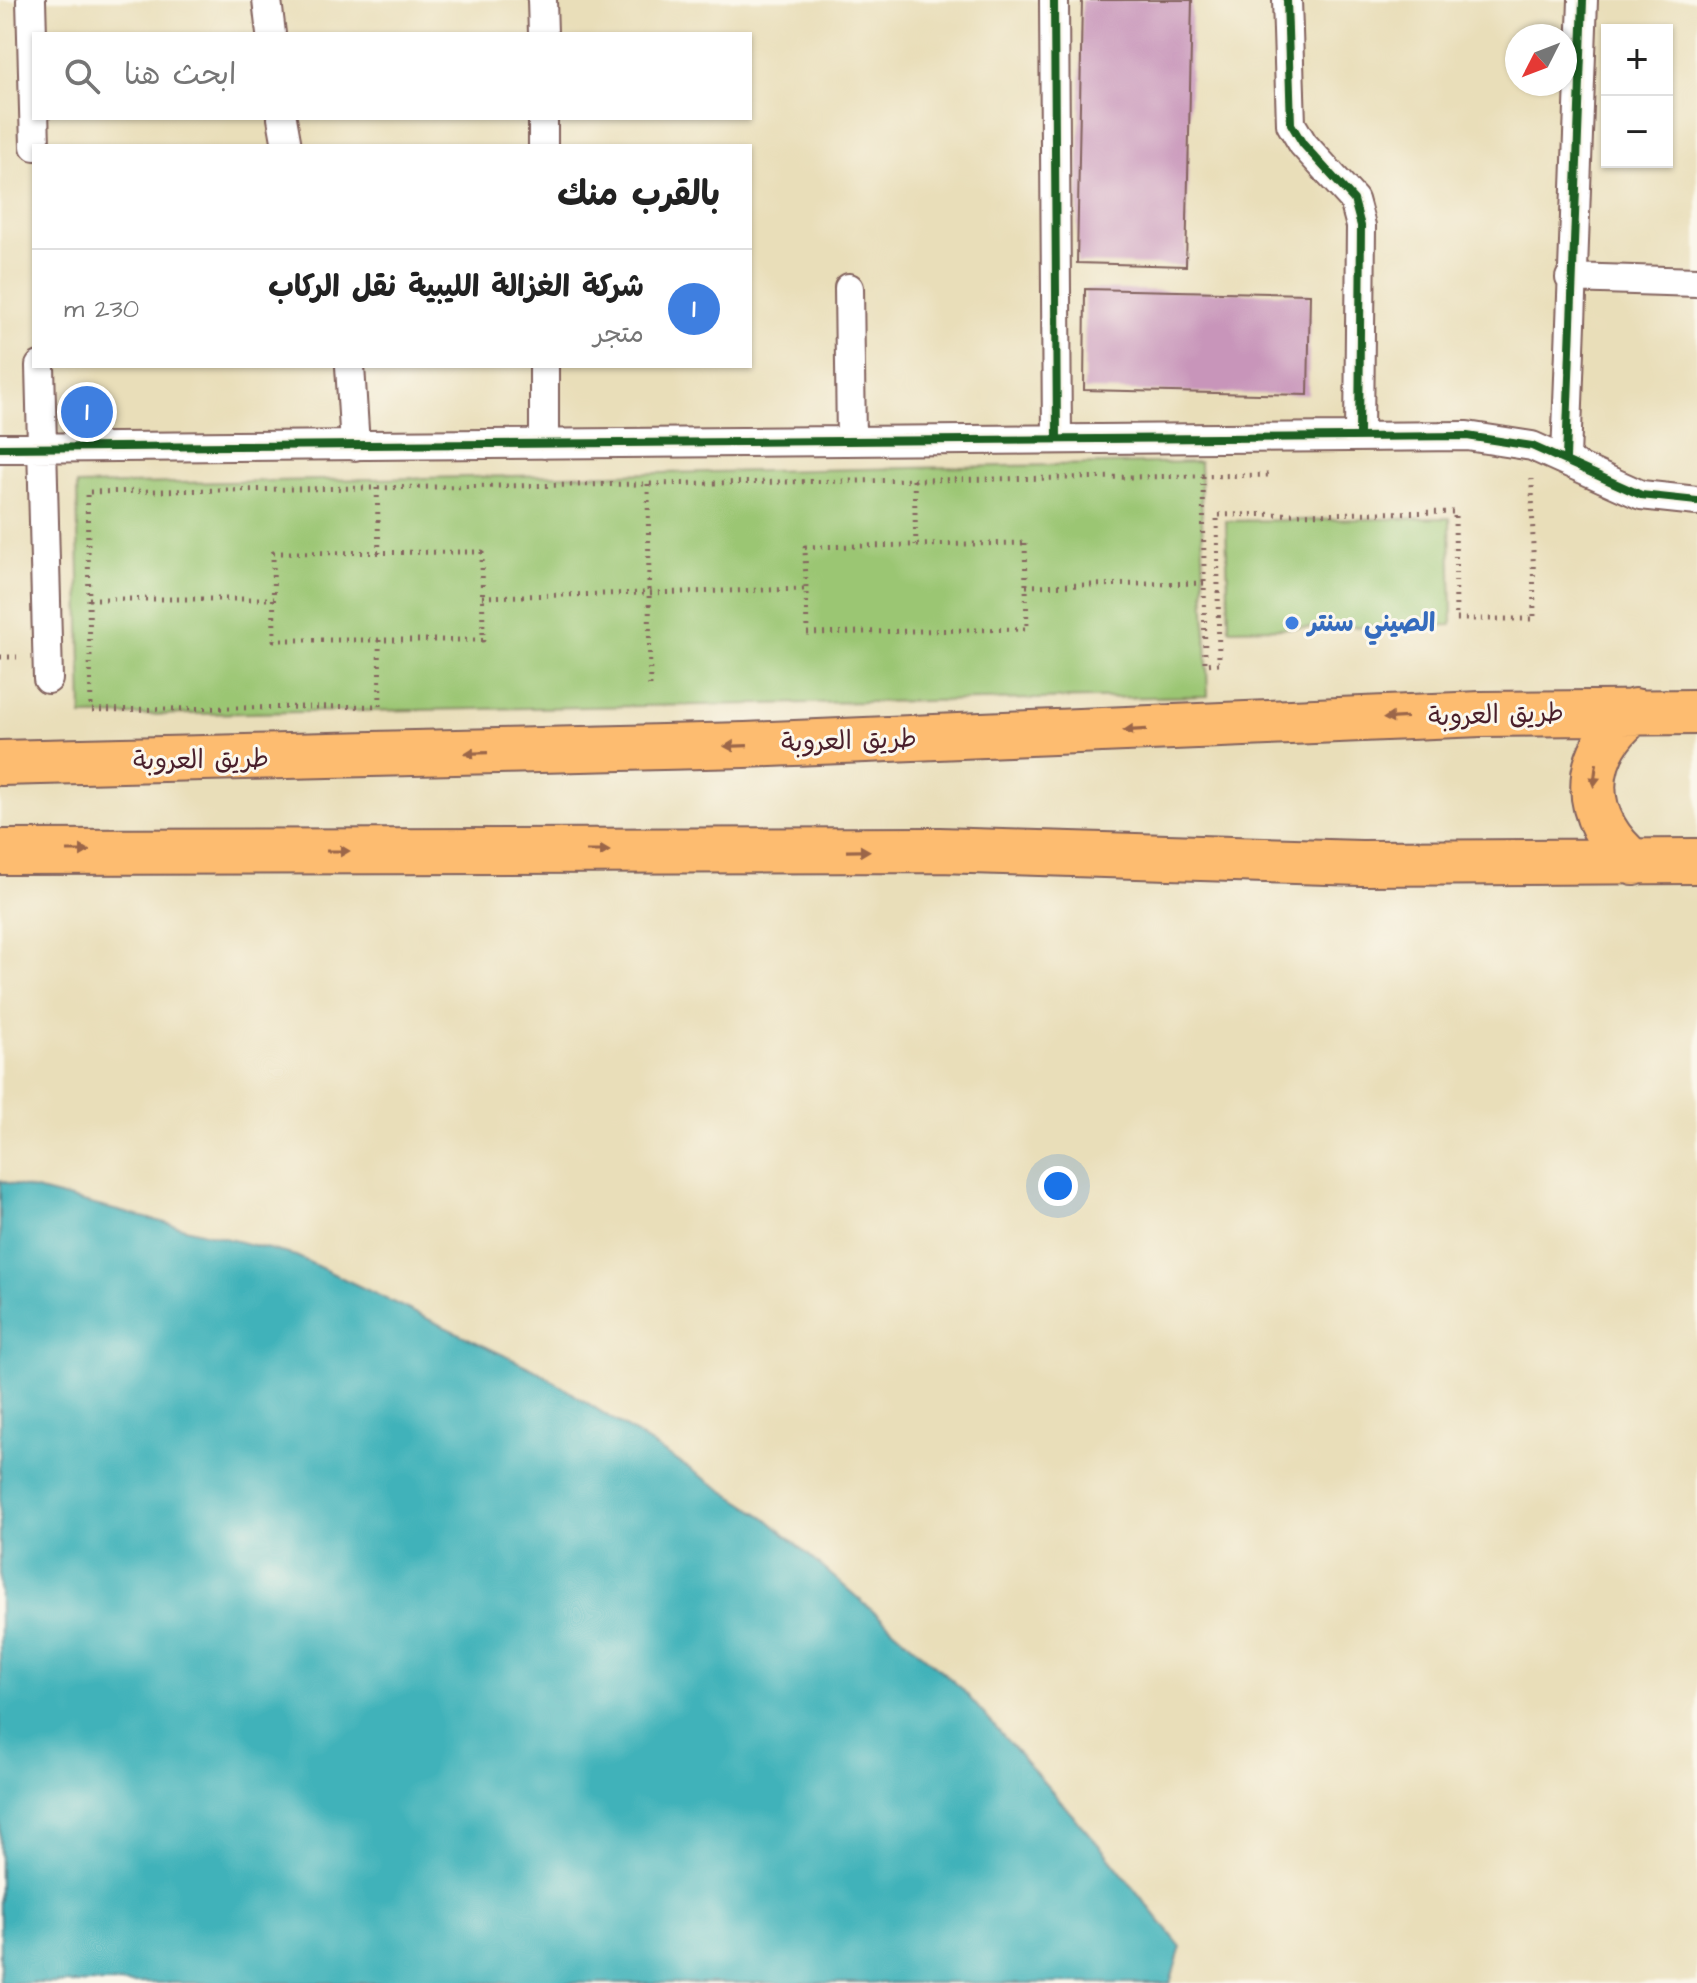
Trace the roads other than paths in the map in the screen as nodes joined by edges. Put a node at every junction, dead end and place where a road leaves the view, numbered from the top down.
1 (31, 0) edge
2 (267, 0) edge
3 (542, 0) edge
4 (1054, 0) edge
5 (1287, 0) edge
6 (1583, 0) edge
7 (271, 32) edge
8 (543, 32) edge
9 (32, 36) edge
10 (34, 120) edge
11 (282, 120) edge
12 (543, 120) edge
13 (35, 144) edge
14 (287, 144) edge
15 (543, 144) edge
16 (1570, 278) junction
17 (1697, 282) edge
18 (849, 288) dead end
19 (40, 368) edge
20 (350, 368) edge
21 (544, 368) edge
22 (1359, 436) junction
23 (1057, 439) junction
24 (851, 441) junction
25 (544, 444) junction
26 (355, 446) junction
27 (0, 448) edge
28 (42, 448) junction
29 (1566, 458) junction
30 (1697, 501) edge
31 (48, 679) dead end
32 (1635, 711) junction
33 (1697, 712) edge
34 (0, 763) edge
35 (0, 852) edge
36 (1697, 861) edge
37 (1634, 863) junction

1 - 9 street
2 - 7 street
3 - 8 street
4 - 23 street
5 - 22 street
6 - 16 street
10 - 13 street
11 - 14 street
12 - 15 street
16 - 17 street
16 - 29 street
18 - 24 street
19 - 28 street
20 - 26 street
21 - 25 street
22 - 23 street
22 - 29 street
23 - 24 street
24 - 25 street
25 - 26 street
26 - 28 street
27 - 28 street
28 - 31 street
29 - 30 street
32 - 33 highway, طريق العروبة
32 -> 34 highway, طريق العروبة
32 -> 37 highway
35 -> 37 highway
36 - 37 highway

